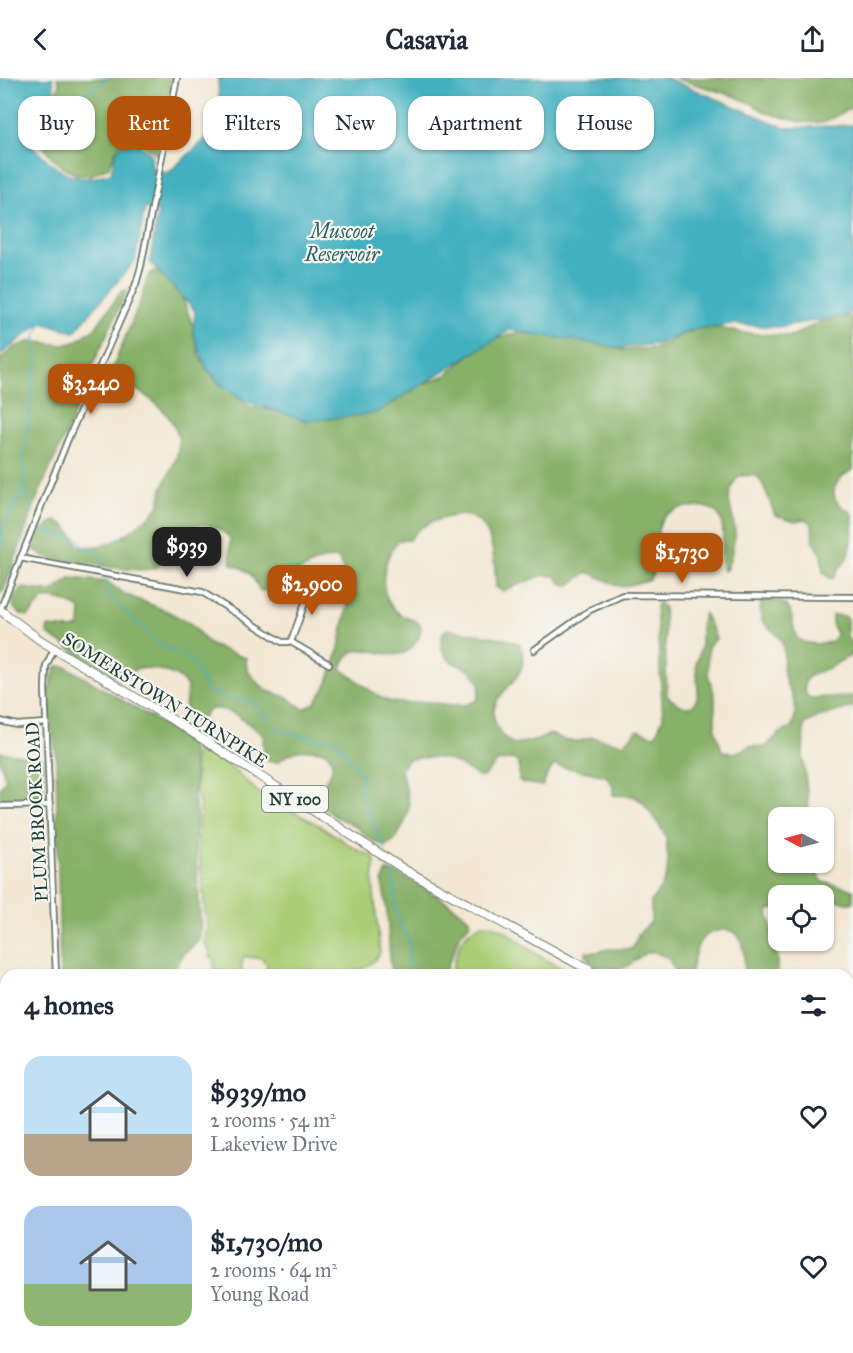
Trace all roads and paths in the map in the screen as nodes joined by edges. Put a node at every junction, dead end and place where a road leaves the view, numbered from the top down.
1 (177, 78) edge
2 (20, 558) junction
3 (312, 583) dead end
4 (853, 597) edge
5 (0, 610) edge
6 (291, 642) junction
7 (54, 649) junction
8 (534, 650) dead end
9 (329, 664) dead end
10 (0, 721) edge
11 (46, 723) junction
12 (50, 805) junction
13 (0, 806) edge
14 (56, 969) edge
15 (587, 969) edge

1 - 2 street
2 - 5 street
2 - 6 street
3 - 6 street
4 - 8 street
5 - 7 main road, SOMERSTOWN TURNPIKE / NY 100
6 - 9 street
7 - 11 street, PLUM BROOK ROAD
7 - 15 main road, SOMERSTOWN TURNPIKE / NY 100
10 - 11 street
11 - 12 street, PLUM BROOK ROAD
12 - 13 street
12 - 14 street, PLUM BROOK ROAD

